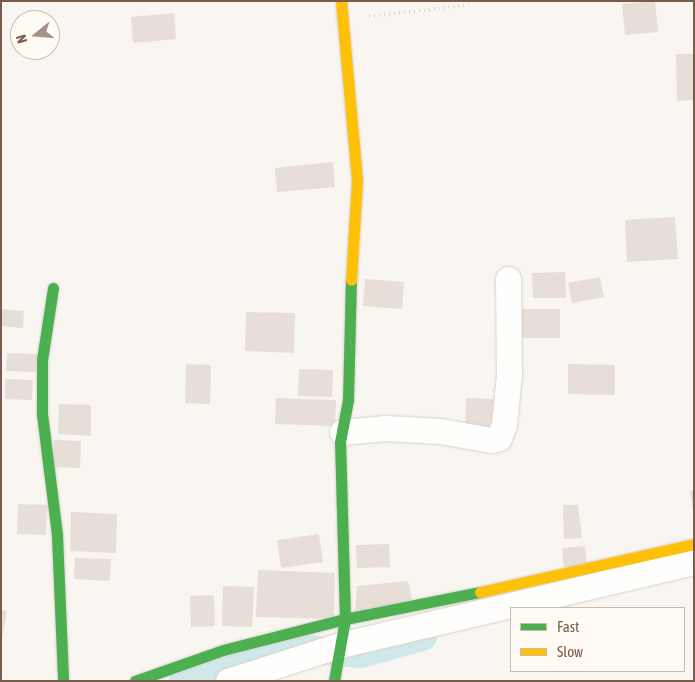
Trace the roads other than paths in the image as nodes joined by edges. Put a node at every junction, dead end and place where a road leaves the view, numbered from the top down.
1 (342, 1) edge
2 (508, 279) dead end
3 (53, 288) dead end
4 (342, 432) junction
5 (694, 544) edge
6 (694, 562) edge
7 (516, 607) edge
8 (510, 609) edge
9 (345, 618) junction
10 (338, 652) junction
11 (63, 681) edge
12 (135, 681) edge
13 (228, 681) edge
14 (334, 681) edge

1 - 4 street
2 - 4 street
3 - 11 street
4 - 9 street
5 - 9 street
6 - 7 street
8 - 10 street
9 - 10 street
9 - 12 street
10 - 13 street
10 - 14 street

